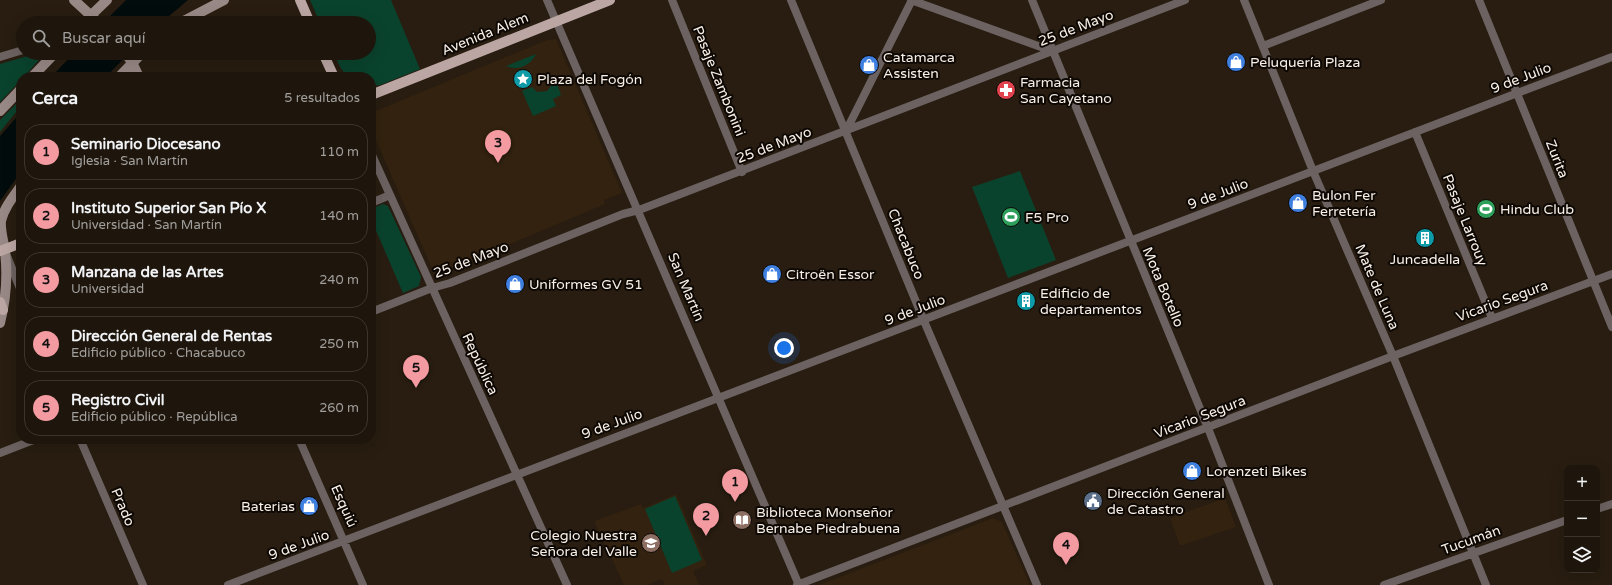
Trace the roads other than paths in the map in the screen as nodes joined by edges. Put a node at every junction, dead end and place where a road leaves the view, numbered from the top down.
1 (74, 0) edge
2 (107, 0) edge
3 (224, 0) edge
4 (300, 0) edge
5 (547, 0) edge
6 (610, 0) edge
7 (672, 0) edge
8 (791, 0) edge
9 (912, 0) edge
10 (1032, 0) edge
11 (1185, 0) edge
12 (1244, 0) edge
13 (1381, 0) edge
14 (1479, 0) edge
15 (91, 15) joint
16 (193, 16) edge
17 (307, 16) edge
18 (556, 20) junction
19 (1263, 46) junction
20 (1052, 51) junction
21 (16, 52) edge
22 (0, 57) edge
23 (1612, 57) edge
24 (48, 60) edge
25 (127, 60) edge
26 (130, 60) edge
27 (326, 60) edge
28 (37, 72) edge
29 (122, 72) edge
30 (136, 72) edge
31 (332, 72) edge
32 (376, 92) edge
33 (16, 94) edge
34 (1517, 94) junction
35 (0, 111) edge
36 (846, 131) junction
37 (1415, 132) junction
38 (376, 164) edge
39 (1313, 171) junction
40 (742, 172) junction
41 (16, 193) edge
42 (390, 195) junction
43 (376, 201) edge
44 (639, 210) junction
45 (1130, 241) junction
46 (16, 245) edge
47 (2, 251) edge
48 (1612, 274) edge
49 (16, 280) edge
50 (1593, 282) junction
51 (432, 288) junction
52 (2, 306) edge
53 (376, 310) edge
54 (1492, 318) junction
55 (924, 320) junction
56 (0, 323) edge
57 (1612, 327) edge
58 (1392, 356) junction
59 (719, 398) junction
60 (1208, 428) junction
61 (23, 444) edge
62 (82, 444) edge
63 (301, 444) edge
64 (0, 453) edge
65 (516, 474) junction
66 (1612, 504) edge
67 (1003, 506) junction
68 (1600, 508) edge
69 (1564, 521) edge
70 (345, 541) junction
71 (1473, 554) junction
72 (143, 585) edge
73 (228, 585) edge
74 (363, 585) edge
75 (567, 585) edge
76 (798, 585) edge
77 (1037, 585) edge
78 (1269, 585) edge
79 (1384, 585) edge
80 (1486, 585) edge

1 - 15 street
2 - 15 street
3 - 16 street
4 - 17 main road
5 - 18 street, San Martín
6 - 18 main road, Avenida Alem
7 - 40 street, Pasaje Zambonini
8 - 36 street, Chacabuco
9 - 20 street
9 - 36 street
10 - 20 street, Mota Botello
11 - 20 street, 25 de Mayo
12 - 19 street, Mate de Luna
13 - 19 street
14 - 34 street, Zurita
18 - 32 main road, Avenida Alem
18 - 44 street, San Martín
19 - 39 street, Mate de Luna
20 - 36 street, 25 de Mayo
20 - 45 street, Mota Botello
21 - 22 street
23 - 34 street, 9 de Julio
24 - 28 street
25 - 29 street
26 - 30 street
27 - 31 main road
33 - 35 street
34 - 37 street, 9 de Julio
34 - 50 street, Zurita
36 - 40 street, 25 de Mayo
36 - 55 street, Chacabuco
37 - 39 street, 9 de Julio
37 - 54 street, Pasaje Larrouy
38 - 42 street, República
39 - 45 street, 9 de Julio
39 - 58 street, Mate de Luna
40 - 44 street, 25 de Mayo
41 - 47 street
42 - 43 street
42 - 51 street, República
44 - 51 street, 25 de Mayo
44 - 59 street, San Martín
45 - 55 street, 9 de Julio
45 - 60 street, Mota Botello
46 - 47 main road
47 - 49 street
47 - 52 street
48 - 50 street, Vicario Segura
50 - 54 street, Vicario Segura
50 - 57 street, Zurita
51 - 53 street, 25 de Mayo
51 - 65 street, República
52 - 56 street
54 - 58 street, Vicario Segura
55 - 59 street, 9 de Julio
55 - 67 street, Chacabuco
58 - 60 street, Vicario Segura
58 - 71 street, Mate de Luna
59 - 65 street, 9 de Julio
59 - 76 street, San Martín
60 - 67 street, Vicario Segura
60 - 78 street, Mota Botello
61 - 64 street
62 - 72 street, Prado
63 - 70 street, Esquiú
65 - 70 street, 9 de Julio
65 - 75 street, República
66 - 68 street
67 - 76 street, Vicario Segura
67 - 77 street, Chacabuco
69 - 71 street, Tucumán
70 - 73 street, 9 de Julio
70 - 74 street, Esquiú
71 - 79 street, Tucumán
71 - 80 street, Mate de Luna

